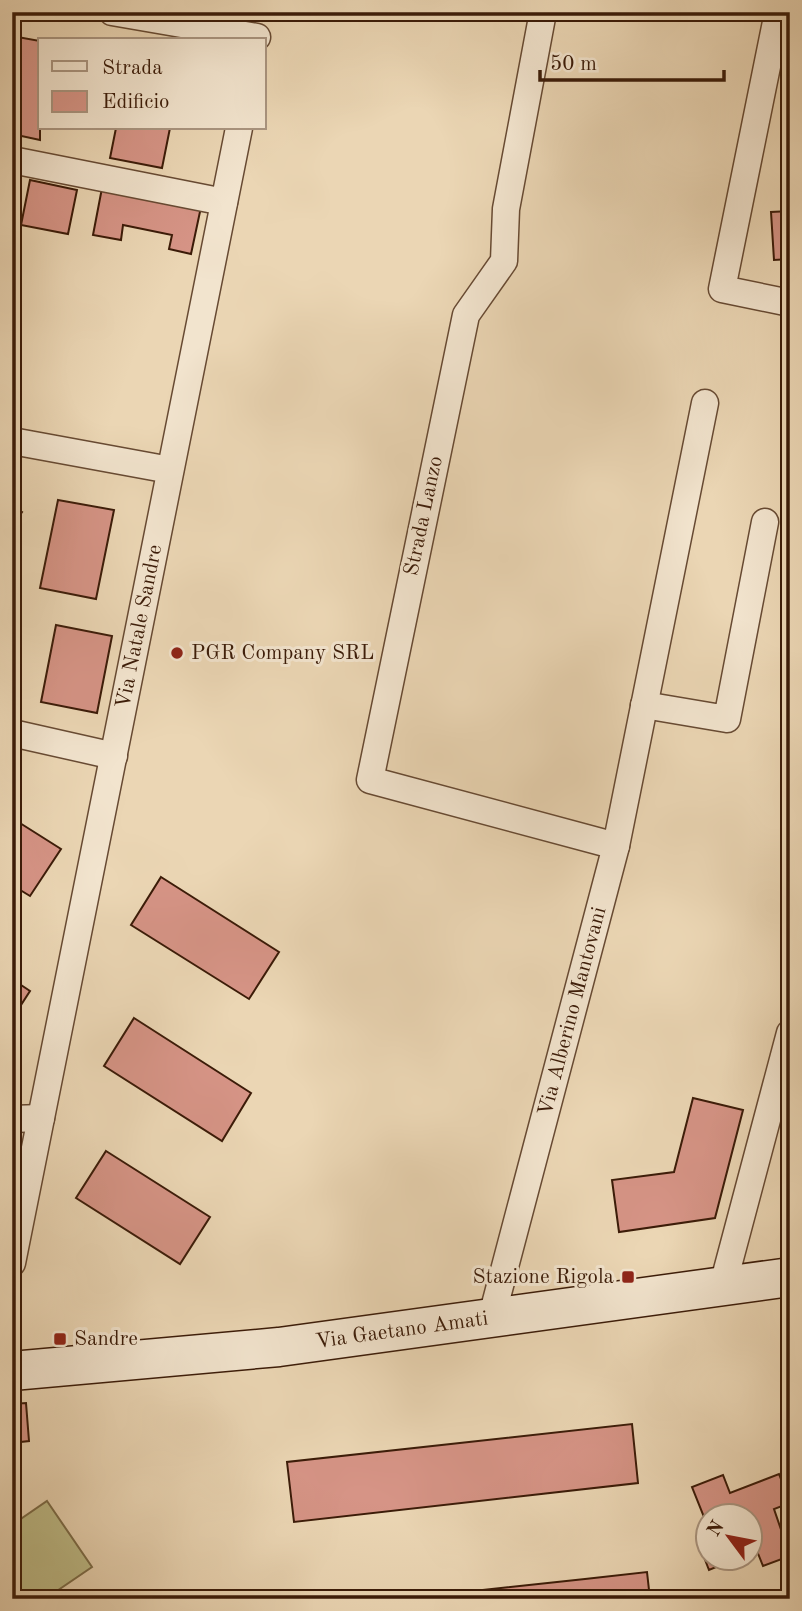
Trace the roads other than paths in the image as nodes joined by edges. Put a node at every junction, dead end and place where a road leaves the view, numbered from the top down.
1 (112, 12) edge
2 (544, 12) edge
3 (778, 12) edge
4 (259, 30) edge
5 (239, 130) edge
6 (12, 160) edge
7 (224, 202) junction
8 (790, 303) edge
9 (705, 402) dead end
10 (12, 441) edge
11 (170, 470) junction
12 (765, 522) dead end
13 (644, 705) junction
14 (12, 733) edge
15 (114, 756) junction
16 (616, 846) junction
17 (790, 1033) edge
18 (41, 1118) junction
19 (12, 1119) edge
20 (12, 1263) edge
21 (790, 1277) edge
22 (723, 1285) junction
23 (492, 1316) junction
24 (12, 1371) edge

1 - 4 street
2 - 16 street, Strada Lanzo
3 - 8 street
5 - 7 street
6 - 7 street
7 - 11 street, Via Natale Sandre
9 - 13 street, Via Alberino Mantovani
10 - 11 street
11 - 15 street, Via Natale Sandre
12 - 13 street
13 - 16 street, Via Alberino Mantovani
14 - 15 street
15 - 18 street, Via Natale Sandre
16 - 23 street, Via Alberino Mantovani
17 - 22 street
18 - 19 street
18 - 20 street, Via Natale Sandre
21 - 22 street, Via Gaetano Amati
22 - 23 street, Via Gaetano Amati
23 - 24 street, Via Gaetano Amati

